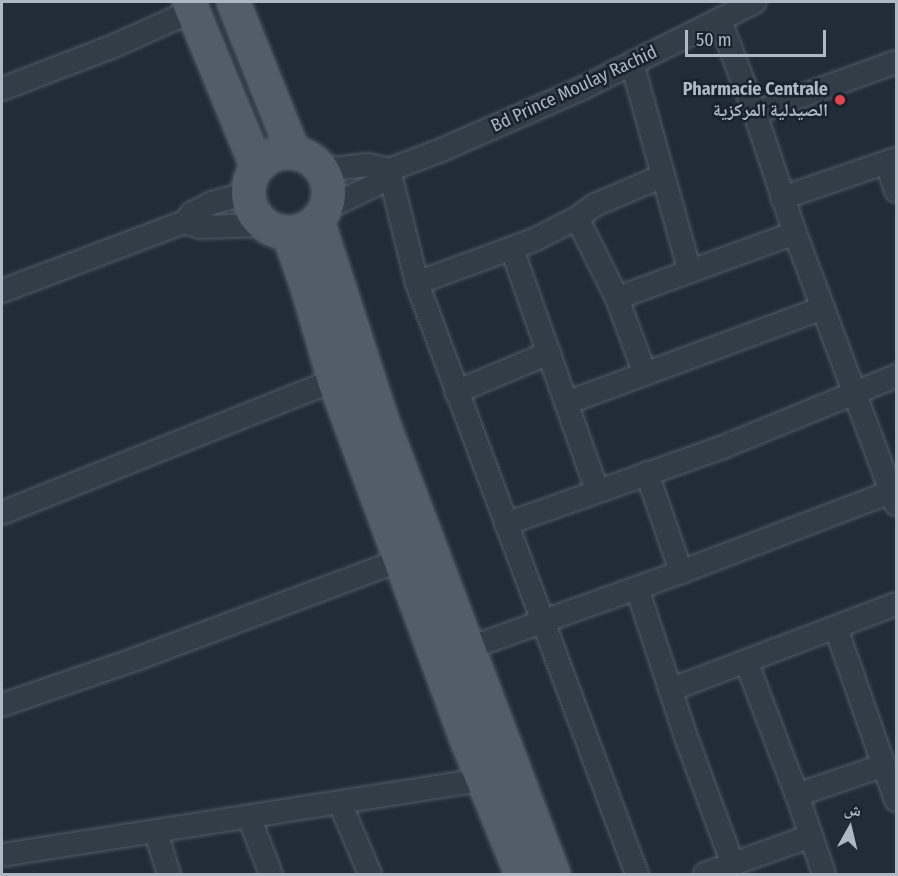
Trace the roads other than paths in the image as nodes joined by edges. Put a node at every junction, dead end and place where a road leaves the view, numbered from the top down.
1 (233, 2) edge
2 (755, 2) edge
3 (191, 6) edge
4 (720, 21) junction
5 (897, 62) edge
6 (632, 63) junction
7 (2, 89) edge
8 (754, 113) junction
9 (293, 152) junction
10 (892, 161) edge
11 (322, 170) junction
12 (389, 170) junction
13 (663, 176) junction
14 (251, 179) junction
15 (897, 191) edge
16 (782, 198) junction
17 (321, 214) junction
18 (577, 218) junction
19 (185, 222) junction
20 (275, 229) junction
21 (795, 233) junction
22 (512, 249) junction
23 (689, 269) junction
24 (417, 283) junction
25 (2, 291) edge
26 (617, 298) junction
27 (823, 308) junction
28 (549, 353) junction
29 (645, 374) junction
30 (897, 376) edge
31 (334, 380) junction
32 (456, 392) junction
33 (855, 393) junction
34 (566, 403) junction
35 (647, 473) junction
36 (597, 491) junction
37 (895, 495) edge
38 (2, 513) edge
39 (506, 524) junction
40 (401, 560) junction
41 (681, 572) junction
42 (637, 588) junction
43 (897, 604) edge
44 (543, 623) junction
45 (836, 628) junction
46 (470, 648) junction
47 (746, 661) junction
48 (670, 690) junction
49 (2, 705) edge
50 (884, 765) junction
51 (483, 780) junction
52 (797, 795) junction
53 (897, 800) edge
54 (340, 803) junction
55 (249, 817) junction
56 (156, 832) junction
57 (811, 836) junction
58 (2, 855) edge
59 (733, 865) junction
60 (169, 874) edge
61 (271, 874) edge
62 (370, 874) edge
63 (521, 874) edge
64 (553, 874) edge
65 (637, 874) edge
66 (705, 874) edge
67 (824, 874) edge

1 - 9 main road
2 - 4 street, Bd Prince Moulay Rachid
3 - 7 street
3 - 14 main road
4 - 6 street, Bd Prince Moulay Rachid
4 - 8 street
5 - 8 street
6 - 12 street, Bd Prince Moulay Rachid
6 - 13 street
8 - 16 street
9 - 11 main road
9 - 14 main road
10 - 15 street
10 - 16 street
11 - 12 street, Bd Prince Moulay Rachid
11 - 17 main road
12 - 17 street, Bd Prince Moulay Rachid
12 - 24 street
13 - 18 street
13 - 23 street
14 - 19 street
14 - 20 main road
16 - 21 street
17 - 20 main road
17 - 46 main road
18 - 22 street
18 - 26 street
19 - 20 street
19 - 25 street
20 - 31 main road
21 - 23 street
21 - 27 street
22 - 24 street
22 - 28 street
23 - 26 street
24 - 32 street
26 - 29 street
27 - 29 street
27 - 33 street
28 - 32 street
28 - 34 street
29 - 34 street
30 - 33 street
31 - 38 street
31 - 40 main road
32 - 39 street
33 - 35 street
33 - 37 street
34 - 36 street
35 - 36 street
35 - 41 street
36 - 39 street
37 - 41 street
39 - 44 street
40 - 49 street
40 - 51 main road
41 - 42 street
42 - 44 street
42 - 48 street
43 - 45 street
44 - 46 street
44 - 65 street
45 - 47 street
45 - 50 street
46 - 64 main road
47 - 48 street
47 - 52 street
48 - 59 street
50 - 52 street
50 - 53 street
51 - 54 street
51 - 63 main road
52 - 57 street
54 - 55 street
54 - 62 street
55 - 56 street
55 - 61 street
56 - 58 street
56 - 60 street
57 - 59 street
57 - 67 street
59 - 66 street

